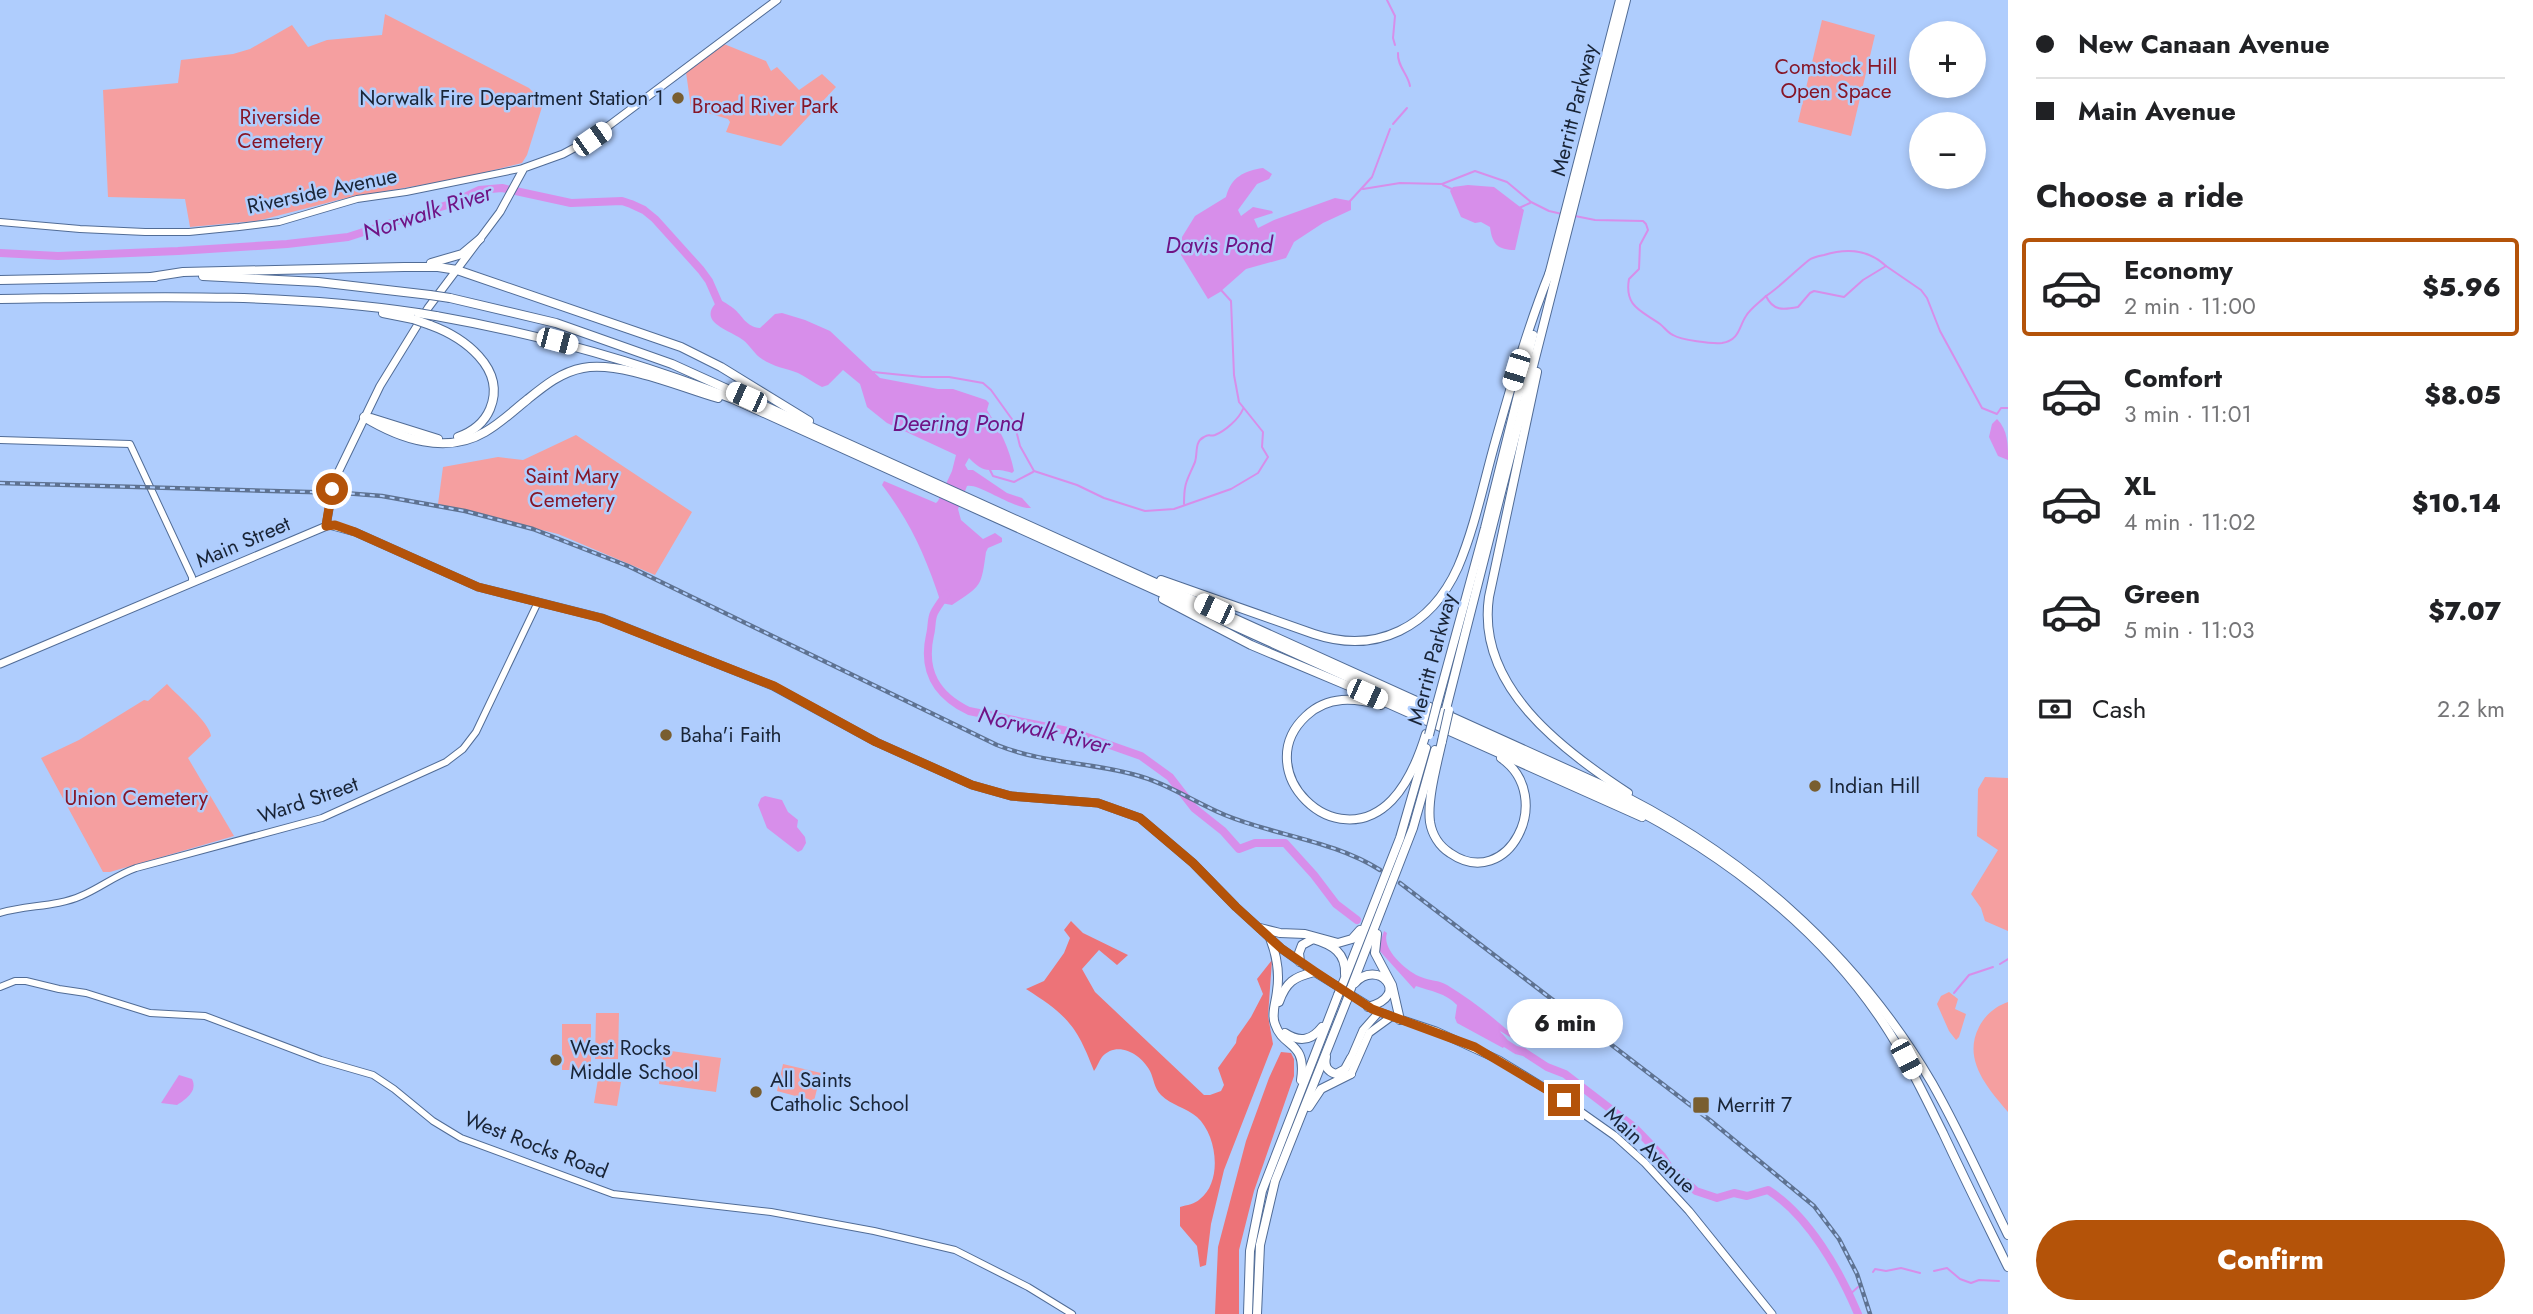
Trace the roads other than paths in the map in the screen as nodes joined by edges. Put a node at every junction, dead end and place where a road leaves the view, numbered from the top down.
1 (777, 0) edge
2 (1620, 0) edge
3 (1626, 0) edge
4 (1581, 167) junction
5 (524, 168) junction
6 (0, 222) edge
7 (1565, 230) junction
8 (480, 239) junction
9 (404, 267) junction
10 (457, 270) junction
11 (1550, 272) junction
12 (151, 277) junction
13 (0, 280) edge
14 (0, 299) edge
15 (1549, 310) junction
16 (415, 316) junction
17 (775, 416) junction
18 (364, 417) junction
19 (802, 423) junction
20 (0, 440) edge
21 (938, 488) junction
22 (969, 502) junction
23 (326, 526) junction
24 (1488, 528) junction
25 (1483, 546) junction
26 (1119, 570) junction
27 (1138, 578) junction
28 (192, 582) junction
29 (538, 602) junction
30 (0, 664) edge
31 (1437, 725) junction
32 (1427, 735) junction
33 (1440, 740) junction
34 (1467, 740) junction
35 (1683, 828) junction
36 (1718, 859) junction
37 (1386, 900) junction
38 (1372, 909) junction
39 (0, 912) edge
40 (1259, 928) junction
41 (1269, 938) junction
42 (1300, 962) junction
43 (1314, 971) junction
44 (1347, 986) junction
45 (0, 987) edge
46 (1368, 1007) junction
47 (1331, 1012) junction
48 (1379, 1012) junction
49 (1391, 1017) junction
50 (1400, 1020) junction
51 (1327, 1049) junction
52 (1351, 1058) joint
53 (1351, 1074) joint
54 (1335, 1082) junction
55 (1347, 1087) dead end
56 (1297, 1101) junction
57 (1288, 1146) junction
58 (2008, 1235) edge
59 (2008, 1267) edge
60 (1072, 1314) edge
61 (1248, 1314) edge
62 (1257, 1314) edge
63 (1772, 1314) edge

1 - 5 main road
2 - 4 highway, Merritt Parkway
3 - 4 highway, Merritt Parkway
4 - 7 highway, Merritt Parkway
5 - 6 main road, Riverside Avenue
5 - 8 main road
7 - 11 highway, Merritt Parkway
7 - 15 highway, Merritt Parkway
8 - 9 highway
8 - 10 main road
9 - 10 highway
9 - 12 highway
10 - 18 main road
10 - 19 highway
11 - 24 highway, Merritt Parkway
11 - 27 highway
12 - 13 highway
12 - 17 highway, bridge
14 - 16 highway
15 - 24 highway, Merritt Parkway
15 - 35 highway
16 - 17 highway, bridge
16 - 18 highway, bridge
17 - 18 highway
17 - 19 highway
18 - 23 main road
19 - 21 highway
19 - 21 highway
20 - 28 main road
21 - 22 highway
22 - 26 highway
22 - 26 highway
23 - 28 main road, Main Street
23 - 29 main road
24 - 25 highway, Merritt Parkway
25 - 32 highway, Merritt Parkway, bridge
25 - 33 highway, Merritt Parkway, bridge
26 - 27 highway
26 - 27 highway
27 - 31 highway
27 - 35 highway
27 - 36 highway
28 - 30 main road, Main Street
29 - 39 main road, Ward Street
29 - 40 main road, Main Avenue
31 - 32 highway
31 - 34 highway
32 - 38 highway, Merritt Parkway
33 - 34 highway
33 - 37 highway, Merritt Parkway
34 - 36 highway
35 - 58 highway
36 - 59 highway
37 - 44 highway, Merritt Parkway
37 - 50 highway
38 - 40 highway
38 - 44 highway, Merritt Parkway
40 - 41 main road, Main Avenue
41 - 42 main road, Main Avenue
41 - 56 highway
42 - 43 main road, Main Avenue
42 - 44 highway
43 - 46 main road, Main Avenue
43 - 47 highway
44 - 46 highway
44 - 47 highway, Merritt Parkway, bridge
44 - 51 highway, Merritt Parkway, bridge
45 - 60 main road, West Rocks Road
46 - 48 main road, Main Avenue
47 - 56 highway, Merritt Parkway
48 - 49 main road, Main Avenue
48 - 52 main road
49 - 50 main road, Main Avenue
49 - 53 main road
50 - 63 main road, Main Avenue
51 - 52 highway
51 - 57 highway, Merritt Parkway
53 - 54 highway
54 - 55 highway
54 - 57 highway
56 - 61 highway, Merritt Parkway
57 - 62 highway, Merritt Parkway

